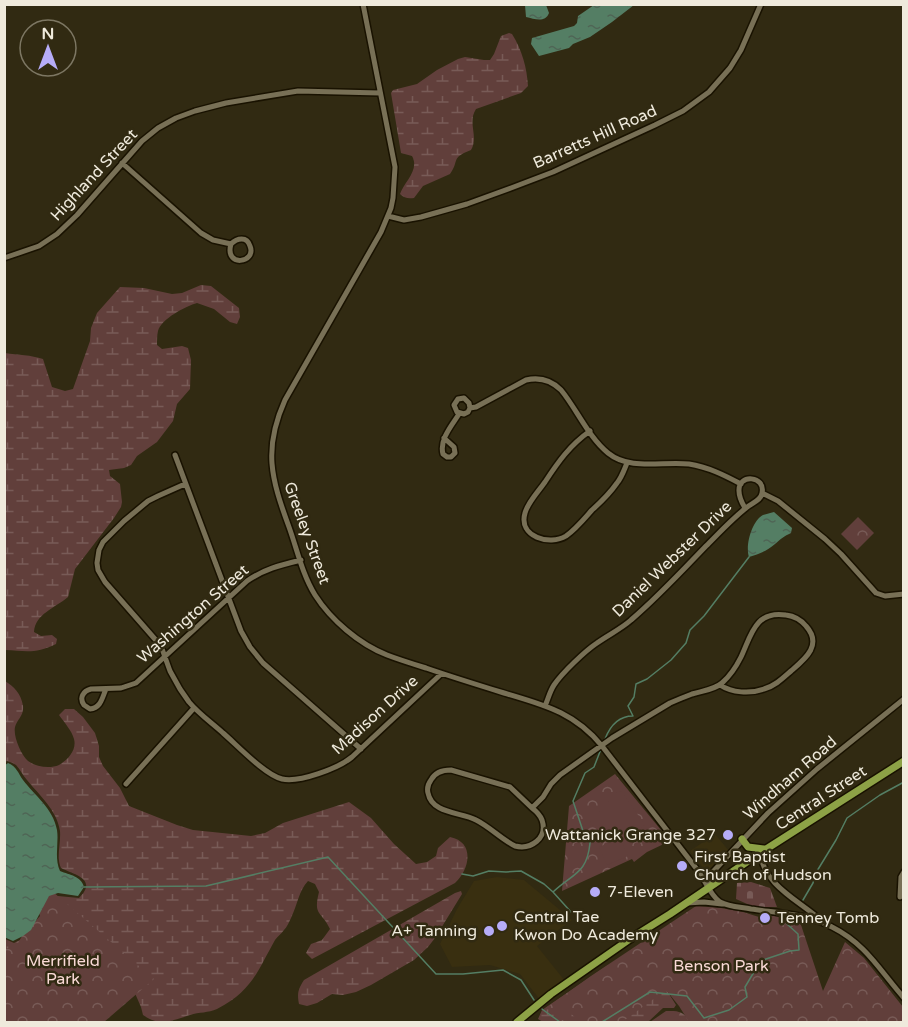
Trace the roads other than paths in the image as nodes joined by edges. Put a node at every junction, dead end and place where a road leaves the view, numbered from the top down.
1 (363, 4) edge
2 (761, 4) edge
3 (380, 93) junction
4 (122, 163) junction
5 (388, 216) junction
6 (231, 244) junction
7 (4, 258) edge
8 (470, 408) junction
9 (459, 414) junction
10 (590, 431) junction
11 (444, 438) dead end
12 (175, 455) dead end
13 (627, 463) junction
14 (185, 484) junction
15 (741, 484) junction
16 (762, 493) junction
17 (745, 508) junction
18 (301, 560) junction
19 (903, 594) edge
20 (229, 598) junction
21 (165, 657) junction
22 (441, 674) junction
23 (720, 685) junction
24 (105, 689) junction
25 (903, 699) edge
26 (545, 706) junction
27 (194, 708) junction
28 (602, 746) junction
29 (361, 749) junction
30 (903, 761) edge
31 (126, 784) dead end
32 (532, 808) junction
33 (742, 839) junction
34 (763, 851) junction
35 (903, 872) edge
36 (708, 888) junction
37 (900, 897) dead end
38 (685, 904) junction
39 (725, 904) junction
40 (824, 923) junction
41 (903, 998) edge
42 (517, 1023) edge

1 - 3 street, Greeley Street
2 - 5 street, Barretts Hill Road
3 - 4 street, Highland Street
3 - 5 street, Greeley Street
4 - 6 street
4 - 7 street, Highland Street
5 - 18 street, Greeley Street
6 - 6 street
8 - 9 street
8 - 9 street
8 - 10 street
9 - 11 street
10 - 13 street
10 - 13 street
12 - 14 street
13 - 15 street
14 - 20 street
14 - 21 street, Madison Drive
15 - 16 street, Daniel Webster Drive
15 - 17 street, Daniel Webster Drive
16 - 17 street, Daniel Webster Drive
16 - 19 street
17 - 26 street, Daniel Webster Drive
18 - 20 street, Washington Street
18 - 22 street, Greeley Street
20 - 21 street, Washington Street
20 - 29 street
21 - 24 street, Washington Street
21 - 27 street, Madison Drive
22 - 26 street, Greeley Street
22 - 29 street, Madison Drive
23 - 23 street
23 - 28 street
24 - 24 street, Washington Street
25 - 33 street, Windham Road
26 - 28 street, Greeley Street
27 - 29 street, Madison Drive
27 - 31 street
28 - 32 street
28 - 36 street, Greeley Street
30 - 34 main road, Central Street
32 - 32 street
33 - 34 main road
33 - 36 street, Windham Road
34 - 36 main road, Central Street
34 - 40 street
35 - 37 street
36 - 38 main road, Central Street
36 - 39 street, Greeley Street
38 - 39 street
38 - 42 main road, Central Street
39 - 40 street
40 - 41 street

